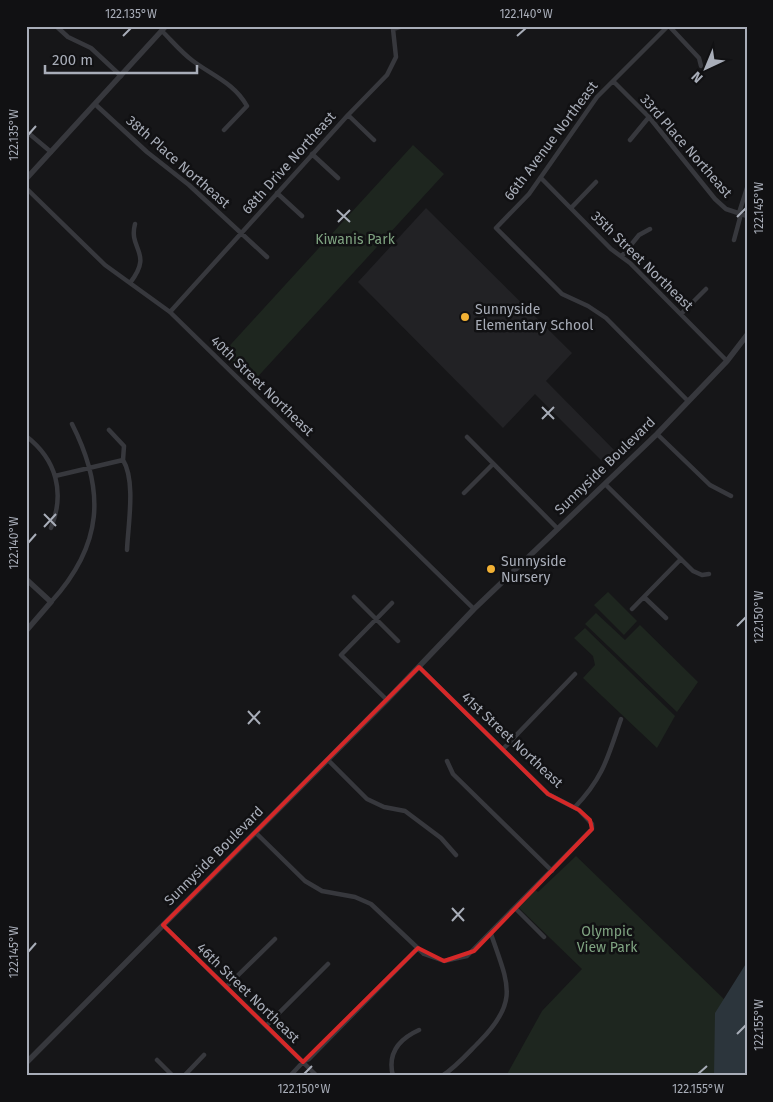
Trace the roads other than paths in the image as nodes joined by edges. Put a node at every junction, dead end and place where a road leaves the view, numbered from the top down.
1 (56, 26) edge
2 (403, 26) edge
3 (668, 26) edge
4 (393, 28) edge
5 (164, 29) edge
6 (700, 66) dead end
7 (121, 76) junction
8 (613, 81) junction
9 (96, 105) junction
10 (348, 115) junction
11 (649, 117) junction
12 (224, 130) dead end
13 (26, 131) edge
14 (374, 140) dead end
15 (630, 140) dead end
16 (51, 152) junction
17 (312, 154) junction
18 (338, 178) dead end
19 (541, 178) junction
20 (26, 179) edge
21 (596, 182) dead end
22 (26, 188) edge
23 (747, 188) edge
24 (277, 193) junction
25 (571, 208) junction
26 (740, 214) junction
27 (302, 216) dead end
28 (747, 216) edge
29 (135, 224) dead end
30 (650, 230) dead end
31 (241, 234) junction
32 (734, 240) dead end
33 (622, 256) junction
34 (267, 258) dead end
35 (130, 283) junction
36 (706, 289) dead end
37 (170, 312) junction
38 (681, 314) junction
39 (747, 336) edge
40 (727, 361) junction
41 (688, 401) junction
42 (72, 424) dead end
43 (109, 430) dead end
44 (657, 434) junction
45 (26, 436) edge
46 (467, 437) dead end
47 (123, 460) junction
48 (493, 464) junction
49 (90, 466) junction
50 (55, 476) junction
51 (605, 484) junction
52 (464, 493) dead end
53 (731, 496) dead end
54 (51, 528) dead end
55 (558, 529) junction
56 (127, 550) dead end
57 (681, 559) junction
58 (709, 574) dead end
59 (26, 579) edge
60 (354, 597) dead end
61 (644, 597) junction
62 (52, 602) junction
63 (392, 603) dead end
64 (474, 609) junction
65 (632, 609) dead end
66 (666, 618) dead end
67 (376, 620) junction
68 (26, 631) edge
69 (398, 641) dead end
70 (419, 667) junction
71 (575, 674) dead end
72 (387, 700) junction
73 (621, 719) dead end
74 (503, 749) junction
75 (328, 760) junction
76 (447, 760) dead end
77 (575, 807) junction
78 (256, 833) junction
79 (456, 855) dead end
80 (552, 871) junction
81 (516, 909) junction
82 (162, 925) junction
83 (491, 934) junction
84 (544, 938) dead end
85 (275, 939) dead end
86 (418, 948) junction
87 (328, 964) dead end
88 (226, 987) junction
89 (266, 1026) junction
90 (419, 1030) dead end
91 (204, 1055) dead end
92 (157, 1060) dead end
93 (302, 1062) junction
94 (26, 1063) edge
95 (173, 1076) edge
96 (184, 1076) edge
97 (290, 1076) edge
98 (317, 1076) edge
99 (393, 1076) edge
100 (442, 1076) edge

1 - 7 street
2 - 4 street, 68th Drive Northeast
3 - 6 street
3 - 8 street, 66th Avenue Northeast
4 - 10 street, 68th Drive Northeast
5 - 7 street
5 - 12 street
7 - 9 street
8 - 11 street, 33rd Place Northeast
8 - 19 street, 66th Avenue Northeast
9 - 16 street
9 - 31 street, 38th Place Northeast
10 - 14 street
10 - 17 street, 68th Drive Northeast
11 - 15 street
11 - 26 street, 33rd Place Northeast
13 - 16 street
16 - 20 street
17 - 18 street
17 - 24 street, 68th Drive Northeast
19 - 25 street, 35th Street Northeast
19 - 41 street, 66th Avenue Northeast
21 - 25 street
22 - 35 street, 40th Street Northeast
23 - 26 street
24 - 27 street
24 - 31 street, 68th Drive Northeast
25 - 33 street, 35th Street Northeast
26 - 28 street, 33rd Place Northeast
26 - 32 street
29 - 35 street
30 - 33 street
31 - 34 street, 38th Place Northeast
31 - 37 street, 68th Drive Northeast
33 - 38 street, 35th Street Northeast
35 - 37 street, 40th Street Northeast
36 - 38 street
37 - 64 street, 40th Street Northeast
38 - 40 street, 35th Street Northeast
39 - 40 street, Sunnyside Boulevard
40 - 41 street, Sunnyside Boulevard
41 - 44 street, Sunnyside Boulevard
42 - 49 street
43 - 47 street
44 - 51 street, Sunnyside Boulevard
44 - 53 street
45 - 50 street
46 - 48 street
47 - 49 street
47 - 56 street
48 - 52 street
48 - 55 street
49 - 50 street
49 - 62 street
50 - 54 street
51 - 55 street, Sunnyside Boulevard
51 - 57 street
55 - 64 street, Sunnyside Boulevard
57 - 58 street
57 - 61 street
59 - 62 street
60 - 67 street
61 - 65 street
61 - 66 street
62 - 68 street
63 - 67 street
64 - 70 street, Sunnyside Boulevard
67 - 69 street
67 - 72 street
70 - 72 street, Sunnyside Boulevard
70 - 74 street, 41st Street Northeast
71 - 74 street
72 - 75 street, Sunnyside Boulevard
73 - 77 street
74 - 77 street, 41st Street Northeast
75 - 78 street, Sunnyside Boulevard
75 - 79 street
76 - 80 street
77 - 80 street, 41st Street Northeast
78 - 82 street, Sunnyside Boulevard
78 - 86 street
80 - 81 street
81 - 83 street
81 - 84 street
82 - 88 street, 46th Street Northeast
82 - 94 street, Sunnyside Boulevard
83 - 86 street
83 - 100 street
85 - 88 street
86 - 93 street
87 - 89 street
88 - 89 street, 46th Street Northeast
89 - 93 street, 46th Street Northeast
90 - 99 street
91 - 96 street
92 - 95 street
93 - 97 street
93 - 98 street, 46th Street Northeast

